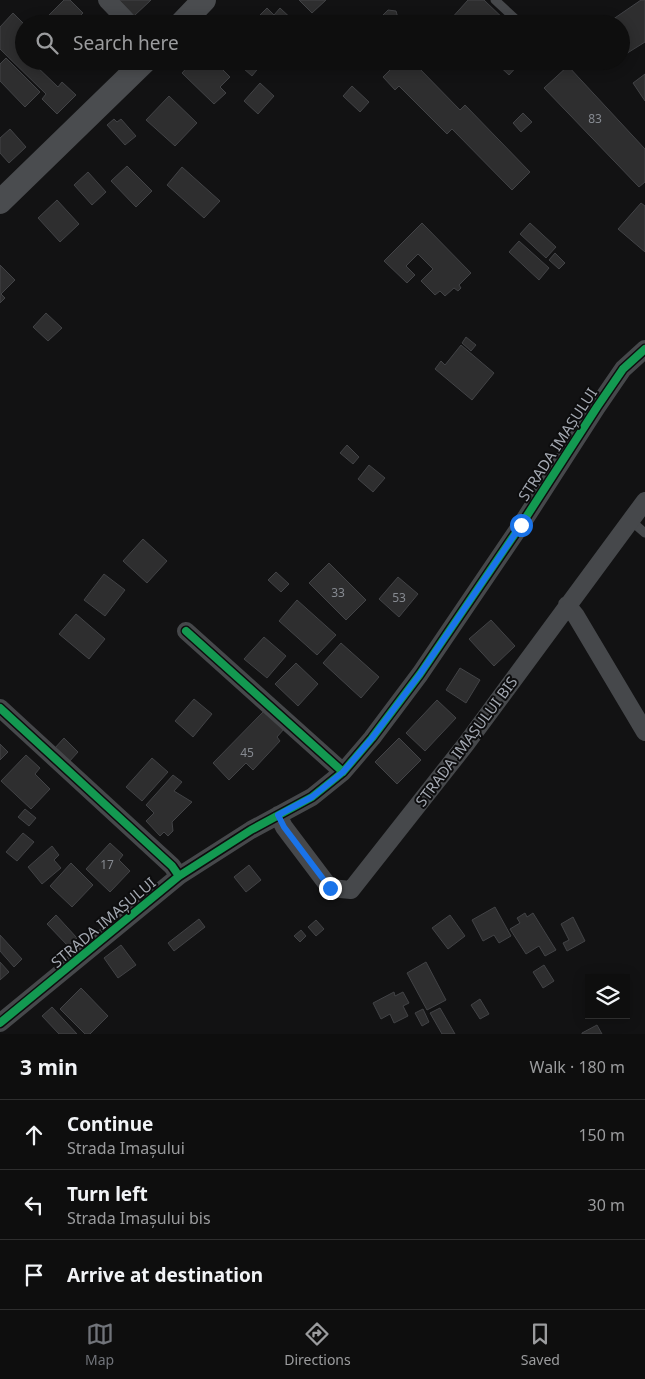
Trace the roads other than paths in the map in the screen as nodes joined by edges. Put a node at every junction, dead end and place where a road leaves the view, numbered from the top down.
1 (107, 0) edge
2 (204, 0) edge
3 (495, 0) edge
4 (121, 15) edge
5 (190, 15) edge
6 (511, 15) edge
7 (136, 70) edge
8 (0, 202) edge
9 (645, 348) edge
10 (645, 500) edge
11 (630, 519) junction
12 (645, 533) edge
13 (567, 605) junction
14 (186, 631) dead end
15 (0, 708) edge
16 (645, 732) edge
17 (343, 772) junction
18 (278, 815) junction
19 (179, 876) junction
20 (0, 1023) edge

1 - 4 street
2 - 5 street
3 - 6 lane
7 - 8 street
9 - 17 street, STRADA IMAȘULUI
10 - 11 street, STRADA IMAȘULUI BIS
11 - 12 lane
11 - 13 street, STRADA IMAȘULUI BIS
13 - 16 street
13 - 18 street, STRADA IMAȘULUI BIS
14 - 17 street
15 - 19 street
17 - 18 street, STRADA IMAȘULUI
18 - 19 street, STRADA IMAȘULUI
19 - 20 street, STRADA IMAȘULUI

